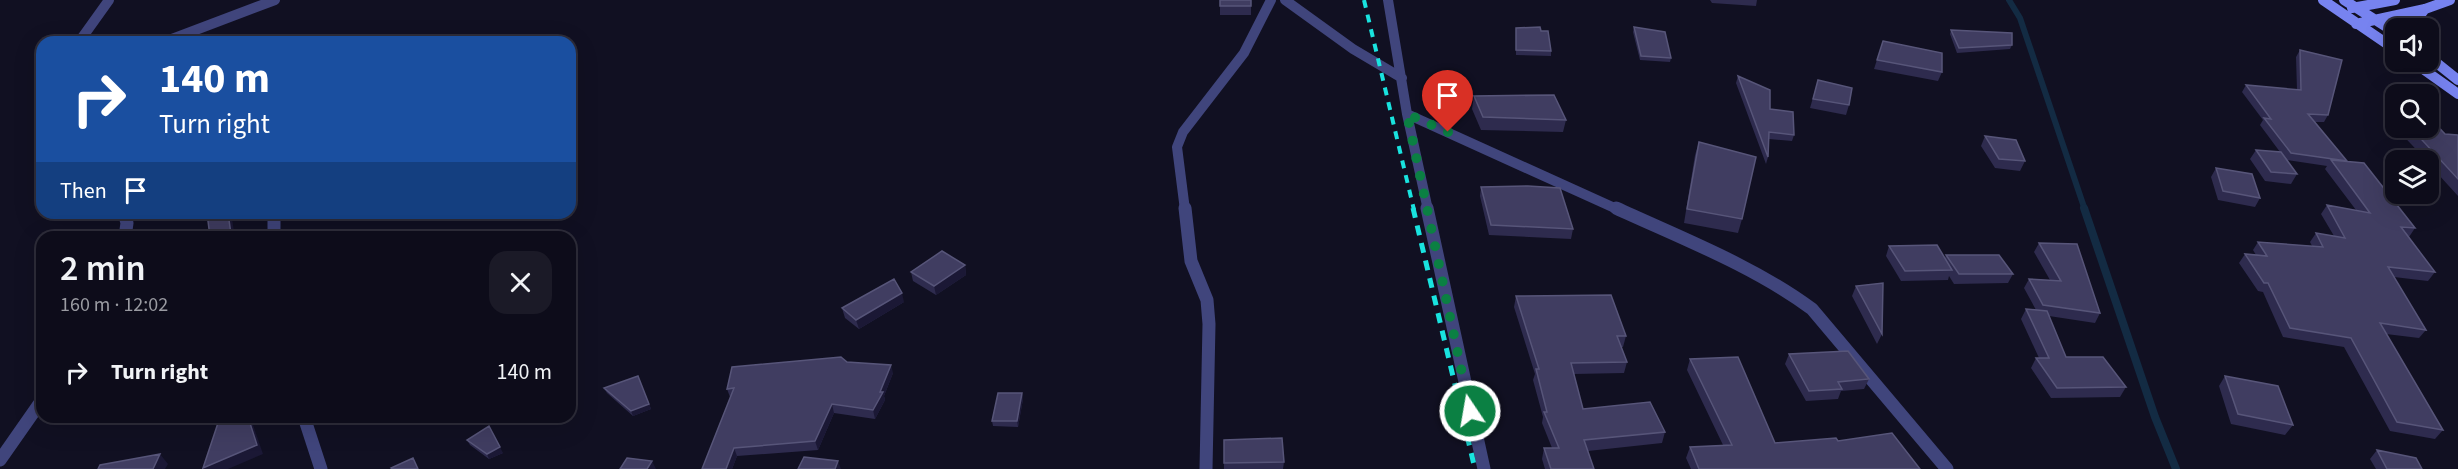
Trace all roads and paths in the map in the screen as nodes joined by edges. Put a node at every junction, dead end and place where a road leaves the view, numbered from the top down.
1 (109, 0) edge
2 (275, 0) edge
3 (1272, 0) edge
4 (1285, 0) edge
5 (1388, 0) edge
6 (2323, 0) edge
7 (2344, 0) edge
8 (2395, 0) edge
9 (2450, 0) edge
10 (2356, 8) junction
11 (2425, 9) junction
12 (2338, 10) junction
13 (2373, 18) junction
14 (2418, 18) edge
15 (2356, 24) junction
16 (2385, 26) edge
17 (84, 36) edge
18 (180, 36) edge
19 (2385, 43) edge
20 (2439, 63) edge
21 (2427, 72) edge
22 (1402, 78) junction
23 (2458, 81) edge
24 (2458, 94) edge
25 (1407, 114) junction
26 (36, 408) edge
27 (306, 423) edge
28 (0, 460) edge
29 (321, 469) edge
30 (1206, 469) edge
31 (1484, 469) edge
32 (1947, 469) edge

1 - 17 street
2 - 18 street
3 - 30 street
4 - 22 street
5 - 22 street
6 - 12 main road
7 - 10 main road
8 - 10 main road
9 - 11 main road
10 - 12 main road
10 - 13 main road
11 - 13 main road
11 - 14 main road
12 - 15 main road
13 - 15 main road
13 - 16 main road
15 - 19 main road
20 - 23 main road
21 - 24 main road
22 - 25 street
25 - 31 street
25 - 32 street
26 - 28 street
27 - 29 street

